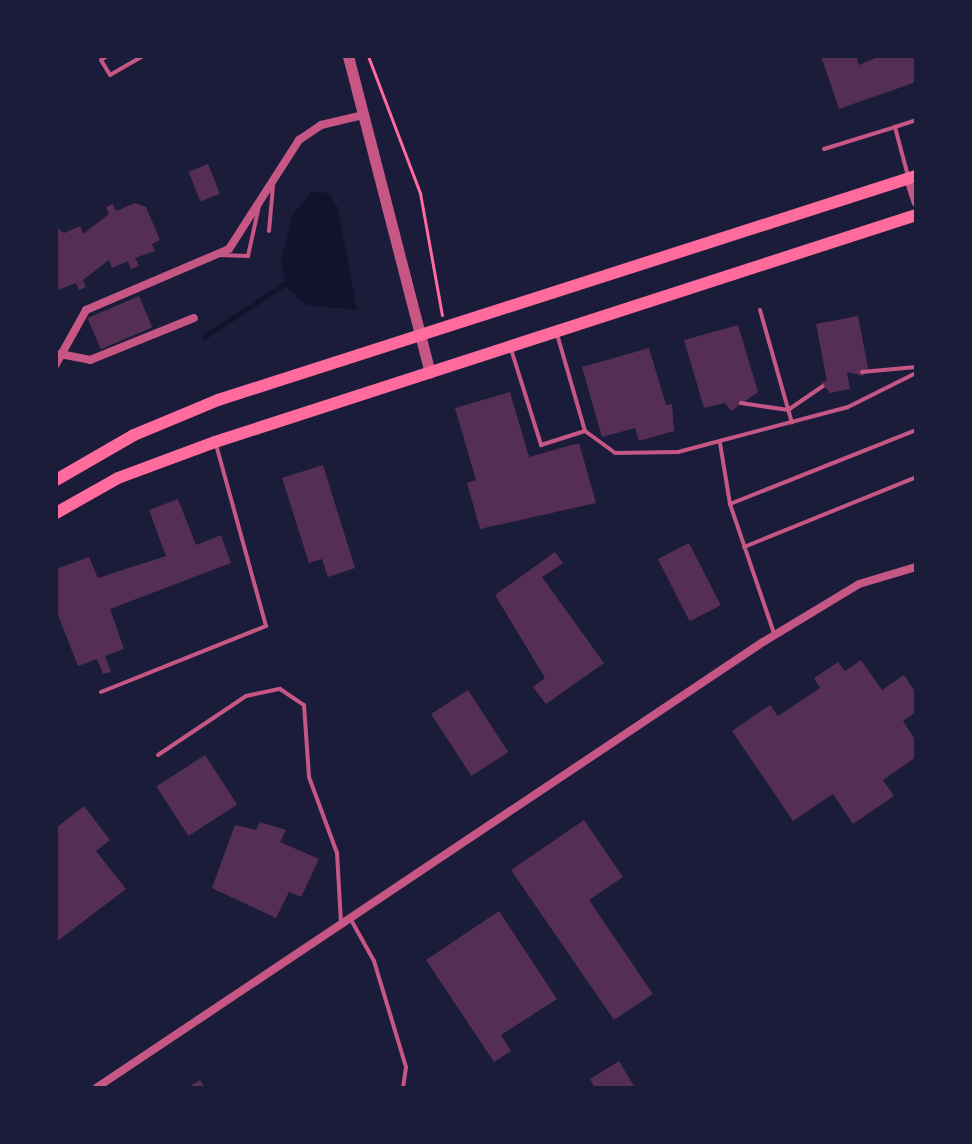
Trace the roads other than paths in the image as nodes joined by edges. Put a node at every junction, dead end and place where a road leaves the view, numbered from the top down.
1 (107, 56) edge
2 (143, 56) edge
3 (348, 56) edge
4 (363, 115) junction
5 (916, 120) edge
6 (895, 127) junction
7 (824, 149) dead end
8 (912, 177) edge
9 (272, 181) junction
10 (261, 199) junction
11 (916, 203) edge
12 (916, 215) edge
13 (269, 231) dead end
14 (218, 255) junction
15 (760, 310) dead end
16 (194, 318) dead end
17 (556, 332) junction
18 (419, 336) junction
19 (510, 347) junction
20 (60, 354) junction
21 (56, 364) edge
22 (916, 370) edge
23 (862, 372) dead end
24 (430, 373) junction
25 (823, 386) dead end
26 (741, 403) dead end
27 (788, 410) junction
28 (792, 424) junction
29 (916, 430) edge
30 (585, 431) junction
31 (215, 442) junction
32 (720, 443) junction
33 (916, 477) edge
34 (56, 480) edge
35 (730, 504) junction
36 (56, 513) edge
37 (744, 547) junction
38 (916, 567) edge
39 (774, 635) junction
40 (101, 692) dead end
41 (158, 755) dead end
42 (350, 918) junction
43 (342, 924) junction
44 (96, 1088) edge
45 (403, 1088) edge

1 - 2 lane
3 - 4 street
4 - 9 street
4 - 18 street
5 - 6 lane
6 - 7 lane
6 - 8 lane
8 - 11 street
8 - 18 main road
9 - 10 street
9 - 13 lane
10 - 14 street
10 - 14 lane
12 - 17 main road
14 - 20 street
15 - 27 lane
16 - 20 street
17 - 19 main road
17 - 30 lane
18 - 24 street
18 - 34 main road
19 - 24 main road
19 - 30 lane
20 - 21 street
22 - 23 lane
22 - 28 lane
24 - 31 main road
25 - 27 lane
26 - 27 lane
27 - 28 lane
28 - 32 lane
29 - 35 lane
30 - 32 lane
31 - 36 main road
31 - 40 lane
32 - 35 lane
33 - 37 lane
35 - 37 lane
37 - 39 lane
38 - 39 street
39 - 42 street
41 - 43 lane
42 - 43 street
42 - 45 lane
43 - 44 street

